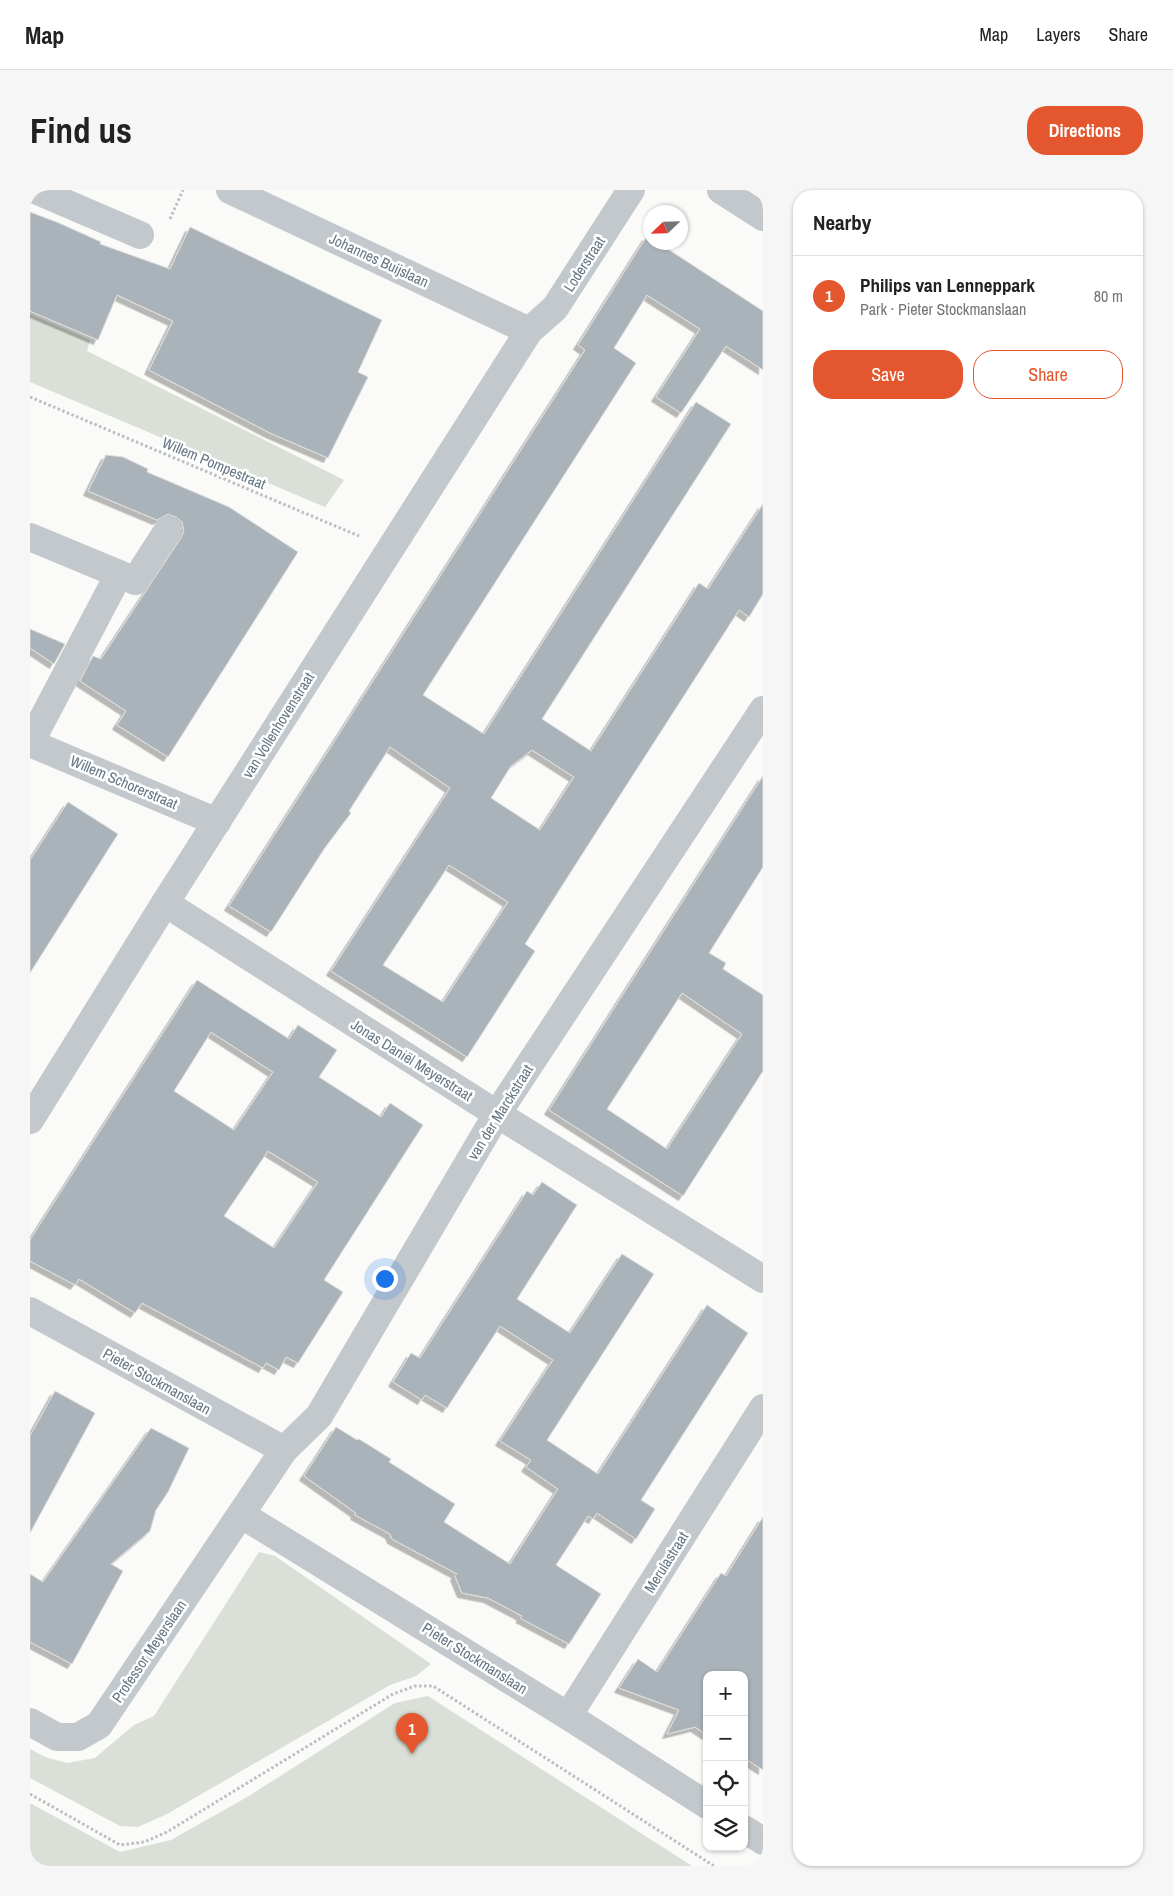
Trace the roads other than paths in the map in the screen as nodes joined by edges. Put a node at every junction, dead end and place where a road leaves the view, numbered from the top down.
1 (34, 190) edge
2 (230, 190) edge
3 (631, 190) edge
4 (721, 190) edge
5 (763, 217) edge
6 (140, 235) dead end
7 (529, 331) junction
8 (168, 530) dead end
9 (30, 538) edge
10 (119, 574) junction
11 (763, 710) edge
12 (30, 743) edge
13 (217, 822) junction
14 (165, 903) junction
15 (497, 1114) junction
16 (30, 1120) edge
17 (763, 1279) edge
18 (30, 1311) edge
19 (763, 1408) edge
20 (284, 1450) junction
21 (242, 1514) junction
22 (568, 1716) junction
23 (30, 1722) edge
24 (703, 1802) edge
25 (748, 1832) edge
26 (763, 1841) edge

1 - 6 street
2 - 7 street, Johannes Buijslaan
3 - 7 street, Loderstraat
4 - 5 street
7 - 13 street, van Vollenhovenstraat
8 - 10 street
9 - 10 street
10 - 12 street
11 - 15 street, van der Marckstraat
12 - 13 street, Willem Schorerstraat
13 - 14 street, van Vollenhovenstraat
14 - 15 street, Jonas Daniël Meyerstraat
14 - 16 street, van Vollenhovenstraat
15 - 17 street, Jonas Daniël Meyerstraat
15 - 20 street, van der Marckstraat
18 - 20 street, Pieter Stockmanslaan
19 - 22 street, Merulastraat
20 - 21 street, van der Marckstraat
21 - 22 street, Pieter Stockmanslaan
21 - 23 street, Professor Meyerslaan
22 - 24 street, Pieter Stockmanslaan
25 - 26 street

